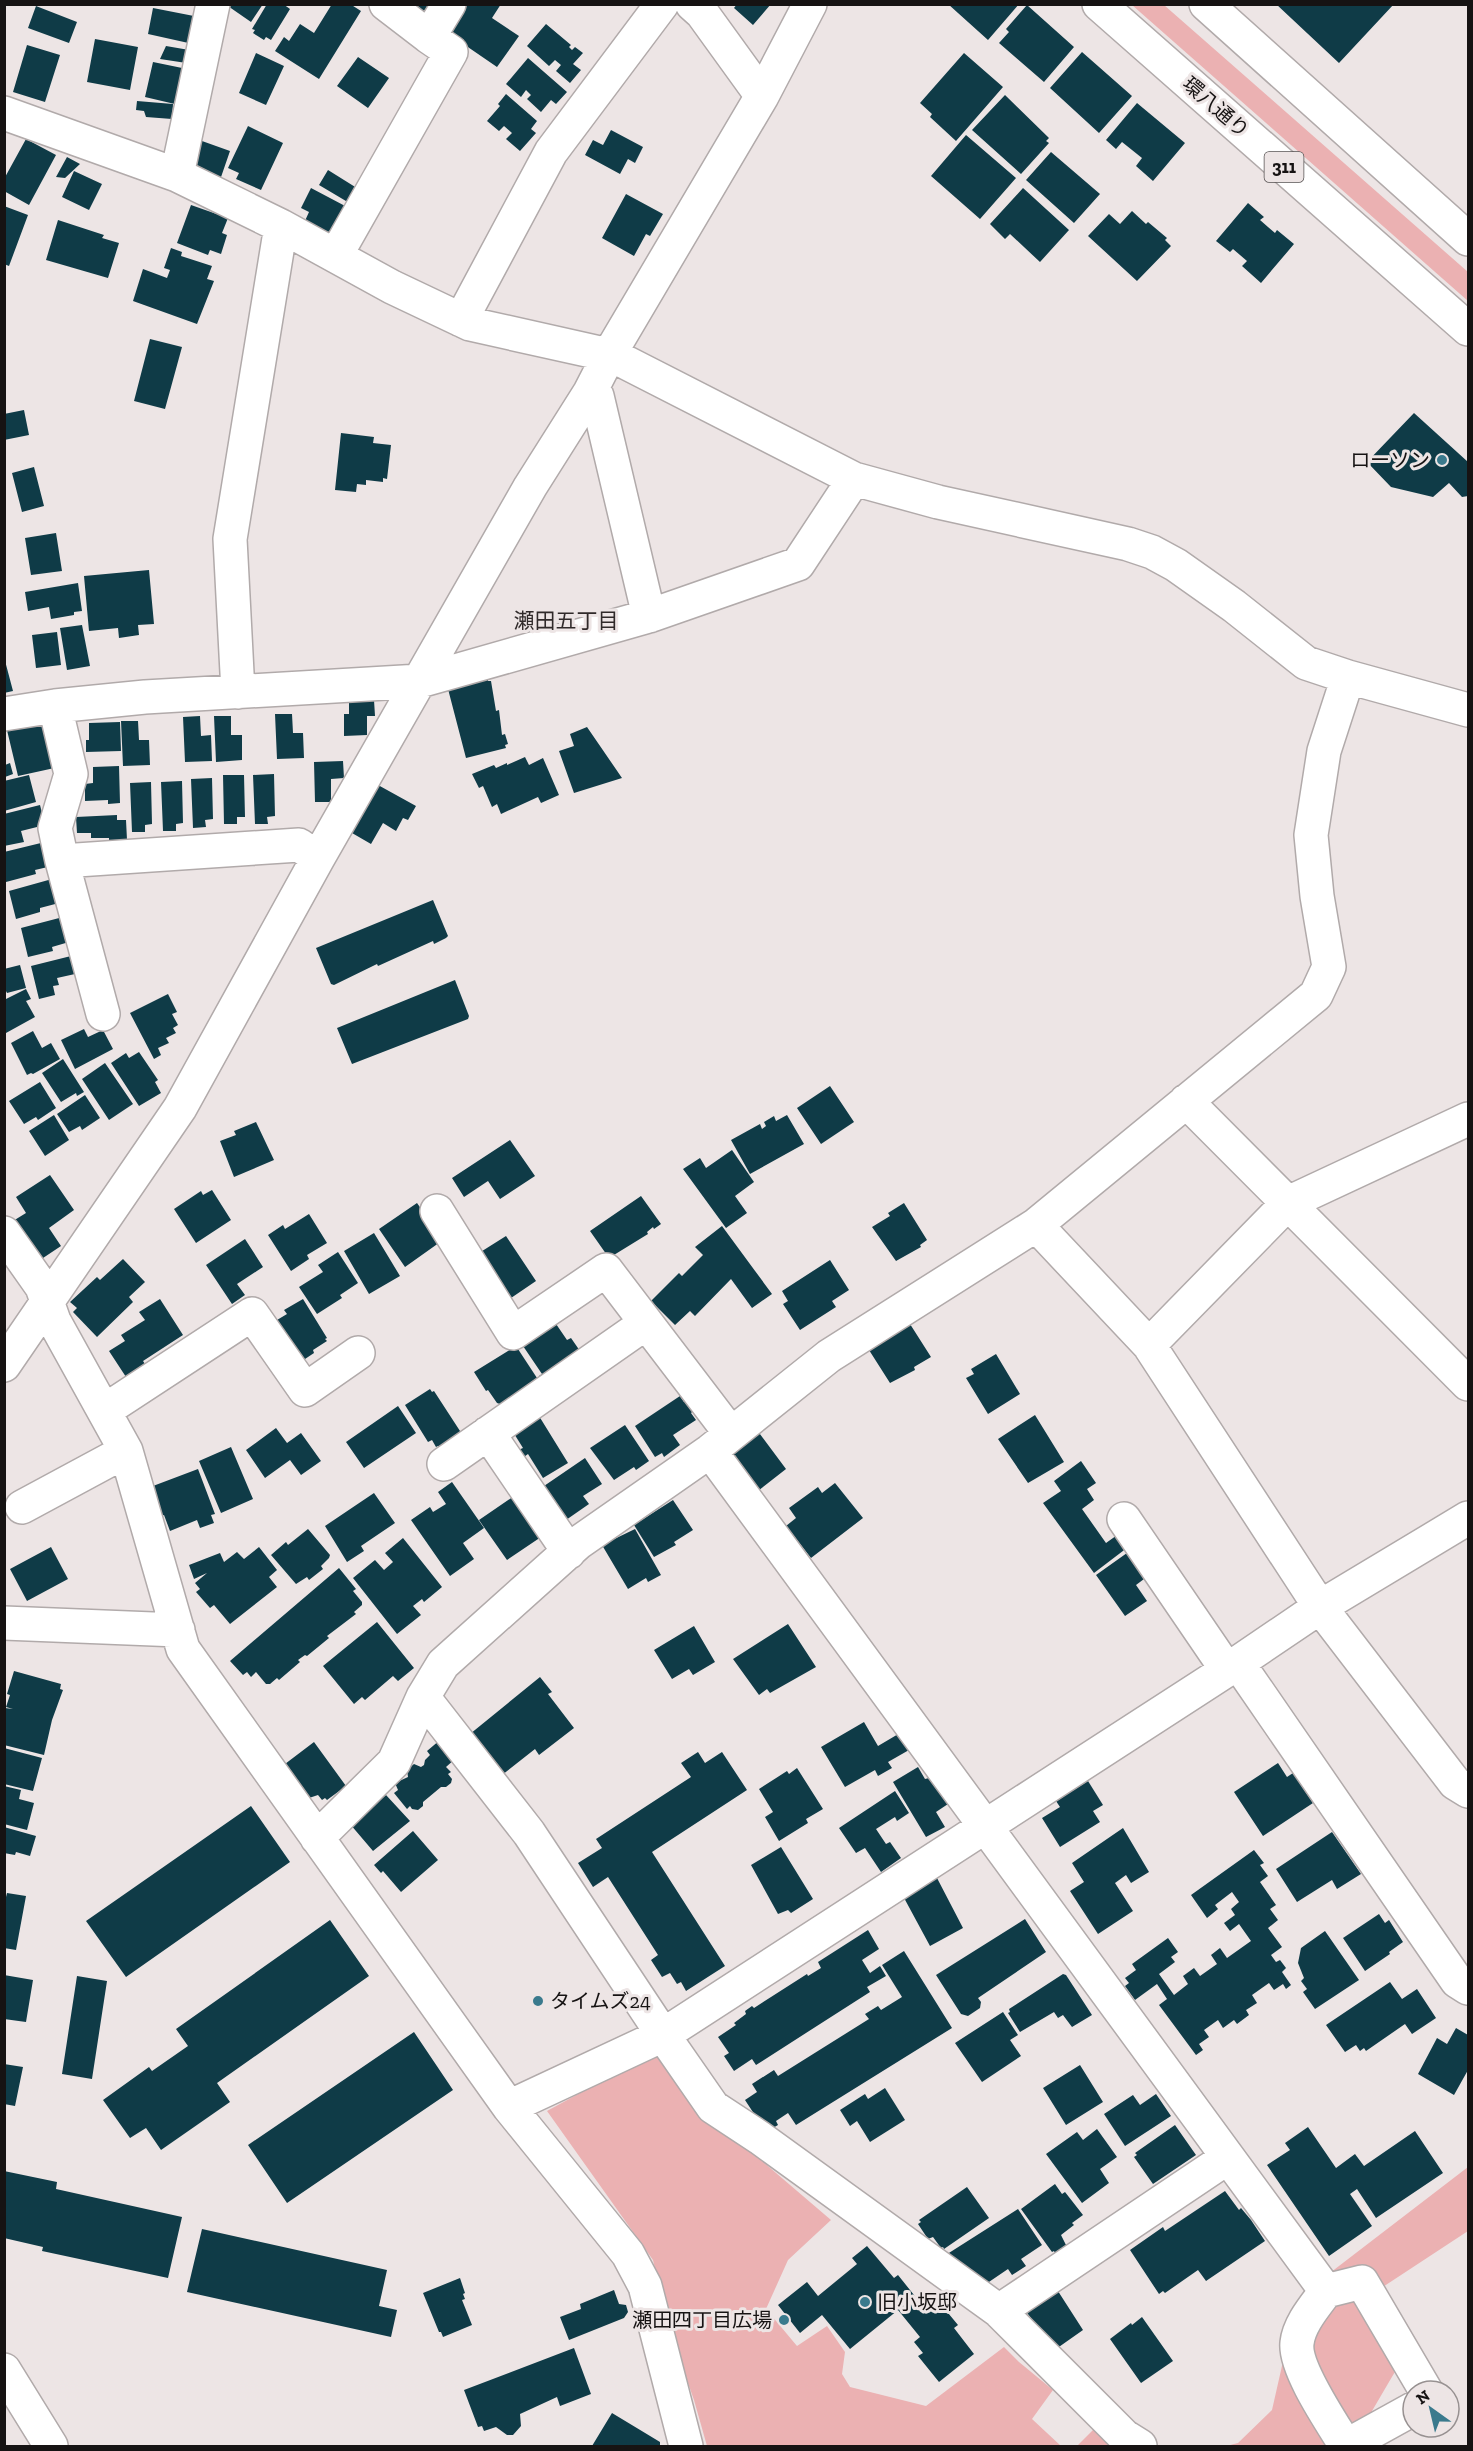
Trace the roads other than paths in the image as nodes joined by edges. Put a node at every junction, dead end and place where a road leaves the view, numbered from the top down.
1 (213, 4) edge
2 (386, 4) edge
3 (449, 4) edge
4 (662, 4) edge
5 (692, 4) edge
6 (810, 4) edge
7 (1099, 4) edge
8 (1206, 4) edge
9 (429, 37) junction
10 (762, 96) junction
11 (4, 113) edge
12 (177, 175) junction
13 (282, 226) junction
14 (1468, 239) edge
15 (336, 255) junction
16 (461, 320) junction
17 (1468, 329) edge
18 (609, 355) junction
19 (590, 392) junction
20 (854, 479) junction
21 (649, 616) junction
22 (1348, 677) junction
23 (420, 681) junction
24 (238, 692) junction
25 (55, 706) junction
26 (1468, 710) edge
27 (4, 714) edge
28 (318, 858) junction
29 (62, 861) junction
30 (104, 1014) dead end
31 (1186, 1101) junction
32 (1468, 1119) edge
33 (1288, 1203) junction
34 (437, 1211) dead end
35 (1036, 1225) junction
36 (4, 1233) edge
37 (48, 1304) junction
38 (646, 1323) junction
39 (1149, 1345) junction
40 (358, 1353) dead end
41 (4, 1365) edge
42 (1468, 1384) edge
43 (104, 1411) junction
44 (488, 1433) junction
45 (721, 1442) junction
46 (126, 1451) junction
47 (444, 1464) dead end
48 (22, 1507) dead end
49 (1468, 1518) edge
50 (1124, 1519) dead end
51 (569, 1552) junction
52 (1320, 1607) junction
53 (4, 1623) edge
54 (178, 1630) junction
55 (1232, 1666) junction
56 (423, 1697) junction
57 (1468, 1791) edge
58 (984, 1825) junction
59 (317, 1838) junction
60 (1468, 1989) edge
61 (663, 2036) junction
62 (509, 2107) junction
63 (1227, 2158) junction
64 (1326, 2290) junction
65 (999, 2311) junction
66 (4, 2370) edge
67 (1419, 2379) edge
68 (1401, 2416) edge
69 (51, 2446) edge
70 (686, 2446) edge
71 (1140, 2446) edge

1 - 12 street
2 - 9 street
3 - 9 street
4 - 16 street
5 - 10 street
6 - 10 street
7 - 17 street, 環八通り / 311
8 - 14 street
9 - 15 street
10 - 18 street
11 - 12 street
12 - 13 street
13 - 15 street
13 - 24 street
15 - 16 street
16 - 18 street
18 - 19 street
18 - 20 street
19 - 21 street
19 - 23 street
20 - 21 street
20 - 22 street
21 - 23 street
22 - 26 street
22 - 31 street
23 - 24 street
23 - 28 street
24 - 25 street
25 - 27 street
25 - 29 street
28 - 29 street
28 - 37 street
29 - 30 street
31 - 33 street
31 - 35 street
32 - 33 street
33 - 39 street
33 - 42 street
34 - 38 street
35 - 39 street
35 - 45 street
36 - 37 street
37 - 41 street
37 - 43 street
38 - 44 street
38 - 45 street
39 - 52 street
40 - 43 street
43 - 46 street
44 - 47 street
44 - 51 street
45 - 51 street
45 - 58 street
46 - 48 street
46 - 54 street
49 - 52 street
50 - 55 street
51 - 56 street
52 - 55 street
52 - 57 street
53 - 54 street
54 - 59 street
55 - 58 street
55 - 60 street
56 - 59 street
56 - 61 street
58 - 61 street
58 - 63 street
59 - 62 street
61 - 62 street
61 - 65 street
62 - 70 street
63 - 64 street
63 - 65 street
64 - 67 street
64 - 68 street
65 - 71 street
66 - 69 street

